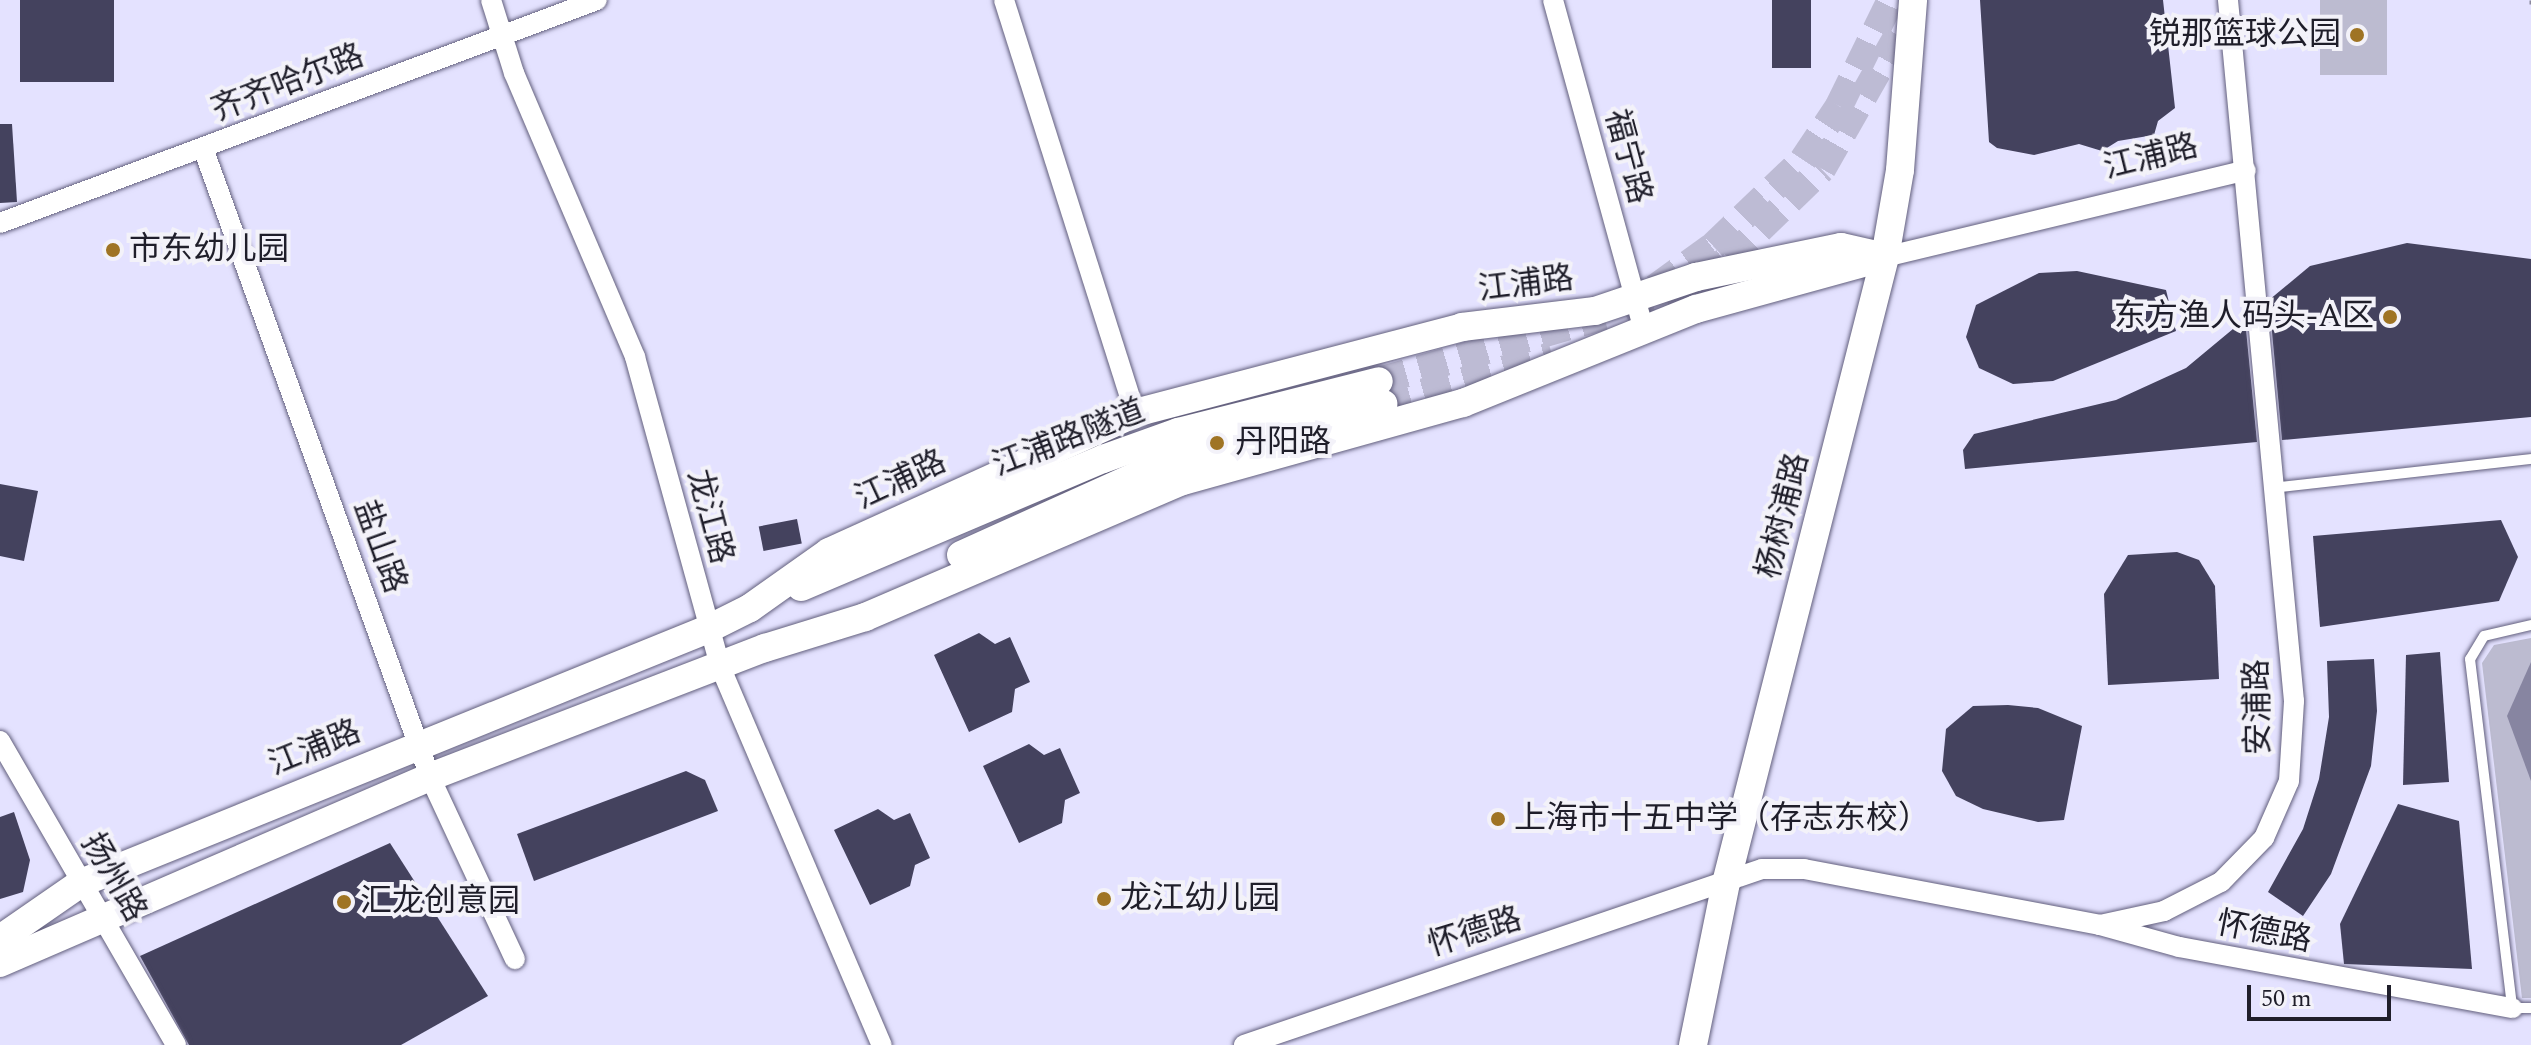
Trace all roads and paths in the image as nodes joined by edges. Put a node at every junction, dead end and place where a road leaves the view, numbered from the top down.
1 (491, 0) edge
2 (597, 0) edge
3 (1004, 0) edge
4 (1553, 0) edge
5 (1913, 0) edge
6 (2228, 0) edge
7 (500, 36) junction
8 (203, 148) junction
9 (2246, 170) junction
10 (0, 223) edge
11 (1885, 257) junction
12 (1635, 299) junction
13 (1644, 330) junction
14 (1135, 413) junction
15 (2531, 459) edge
16 (2272, 488) junction
17 (750, 608) junction
18 (2531, 625) edge
19 (708, 629) junction
20 (765, 648) junction
21 (720, 666) junction
22 (0, 741) edge
23 (418, 743) junction
24 (430, 777) junction
25 (81, 883) junction
26 (1726, 883) junction
27 (102, 919) junction
28 (2100, 925) junction
29 (0, 939) edge
30 (515, 959) dead end
31 (0, 963) edge
32 (2522, 1008) edge
33 (176, 1045) edge
34 (882, 1045) edge
35 (1244, 1045) edge
36 (1693, 1045) edge

1 - 7 street, 龙江路
2 - 7 street, 齐齐哈尔路
3 - 14 street
4 - 12 street, 福宁路
5 - 11 main road, 杨树浦路
6 - 9 street, 安浦路
7 - 8 street, 齐齐哈尔路
7 - 19 street, 龙江路
8 - 10 street, 齐齐哈尔路
8 - 23 street, 盐山路
9 - 11 street, 江浦路
9 - 16 street, 安浦路
11 - 12 main road, 江浦路
11 - 13 main road, 江浦路
11 - 26 main road, 杨树浦路
12 - 13 street, 福宁路
12 - 14 main road, 江浦路
13 - 20 main road, 江浦路
14 - 17 main road, 江浦路
15 - 16 lane
16 - 28 street, 安浦路
17 - 19 main road, 江浦路
17 - 20 main road, 江浦路隧道
18 - 32 lane
19 - 21 street, 龙江路
19 - 23 main road, 江浦路
20 - 21 main road, 江浦路
21 - 24 main road, 江浦路
21 - 34 street, 龙江路
22 - 25 street, 扬州路
23 - 24 street, 盐山路
23 - 25 main road, 江浦路
24 - 27 main road, 江浦路
24 - 30 street, 盐山路
25 - 27 street, 扬州路
25 - 29 main road, 江浦路
26 - 28 street, 安浦路
26 - 35 street, 怀德路
26 - 36 main road, 杨树浦路
27 - 31 main road, 江浦路
27 - 33 street, 扬州路
28 - 32 street, 怀德路

